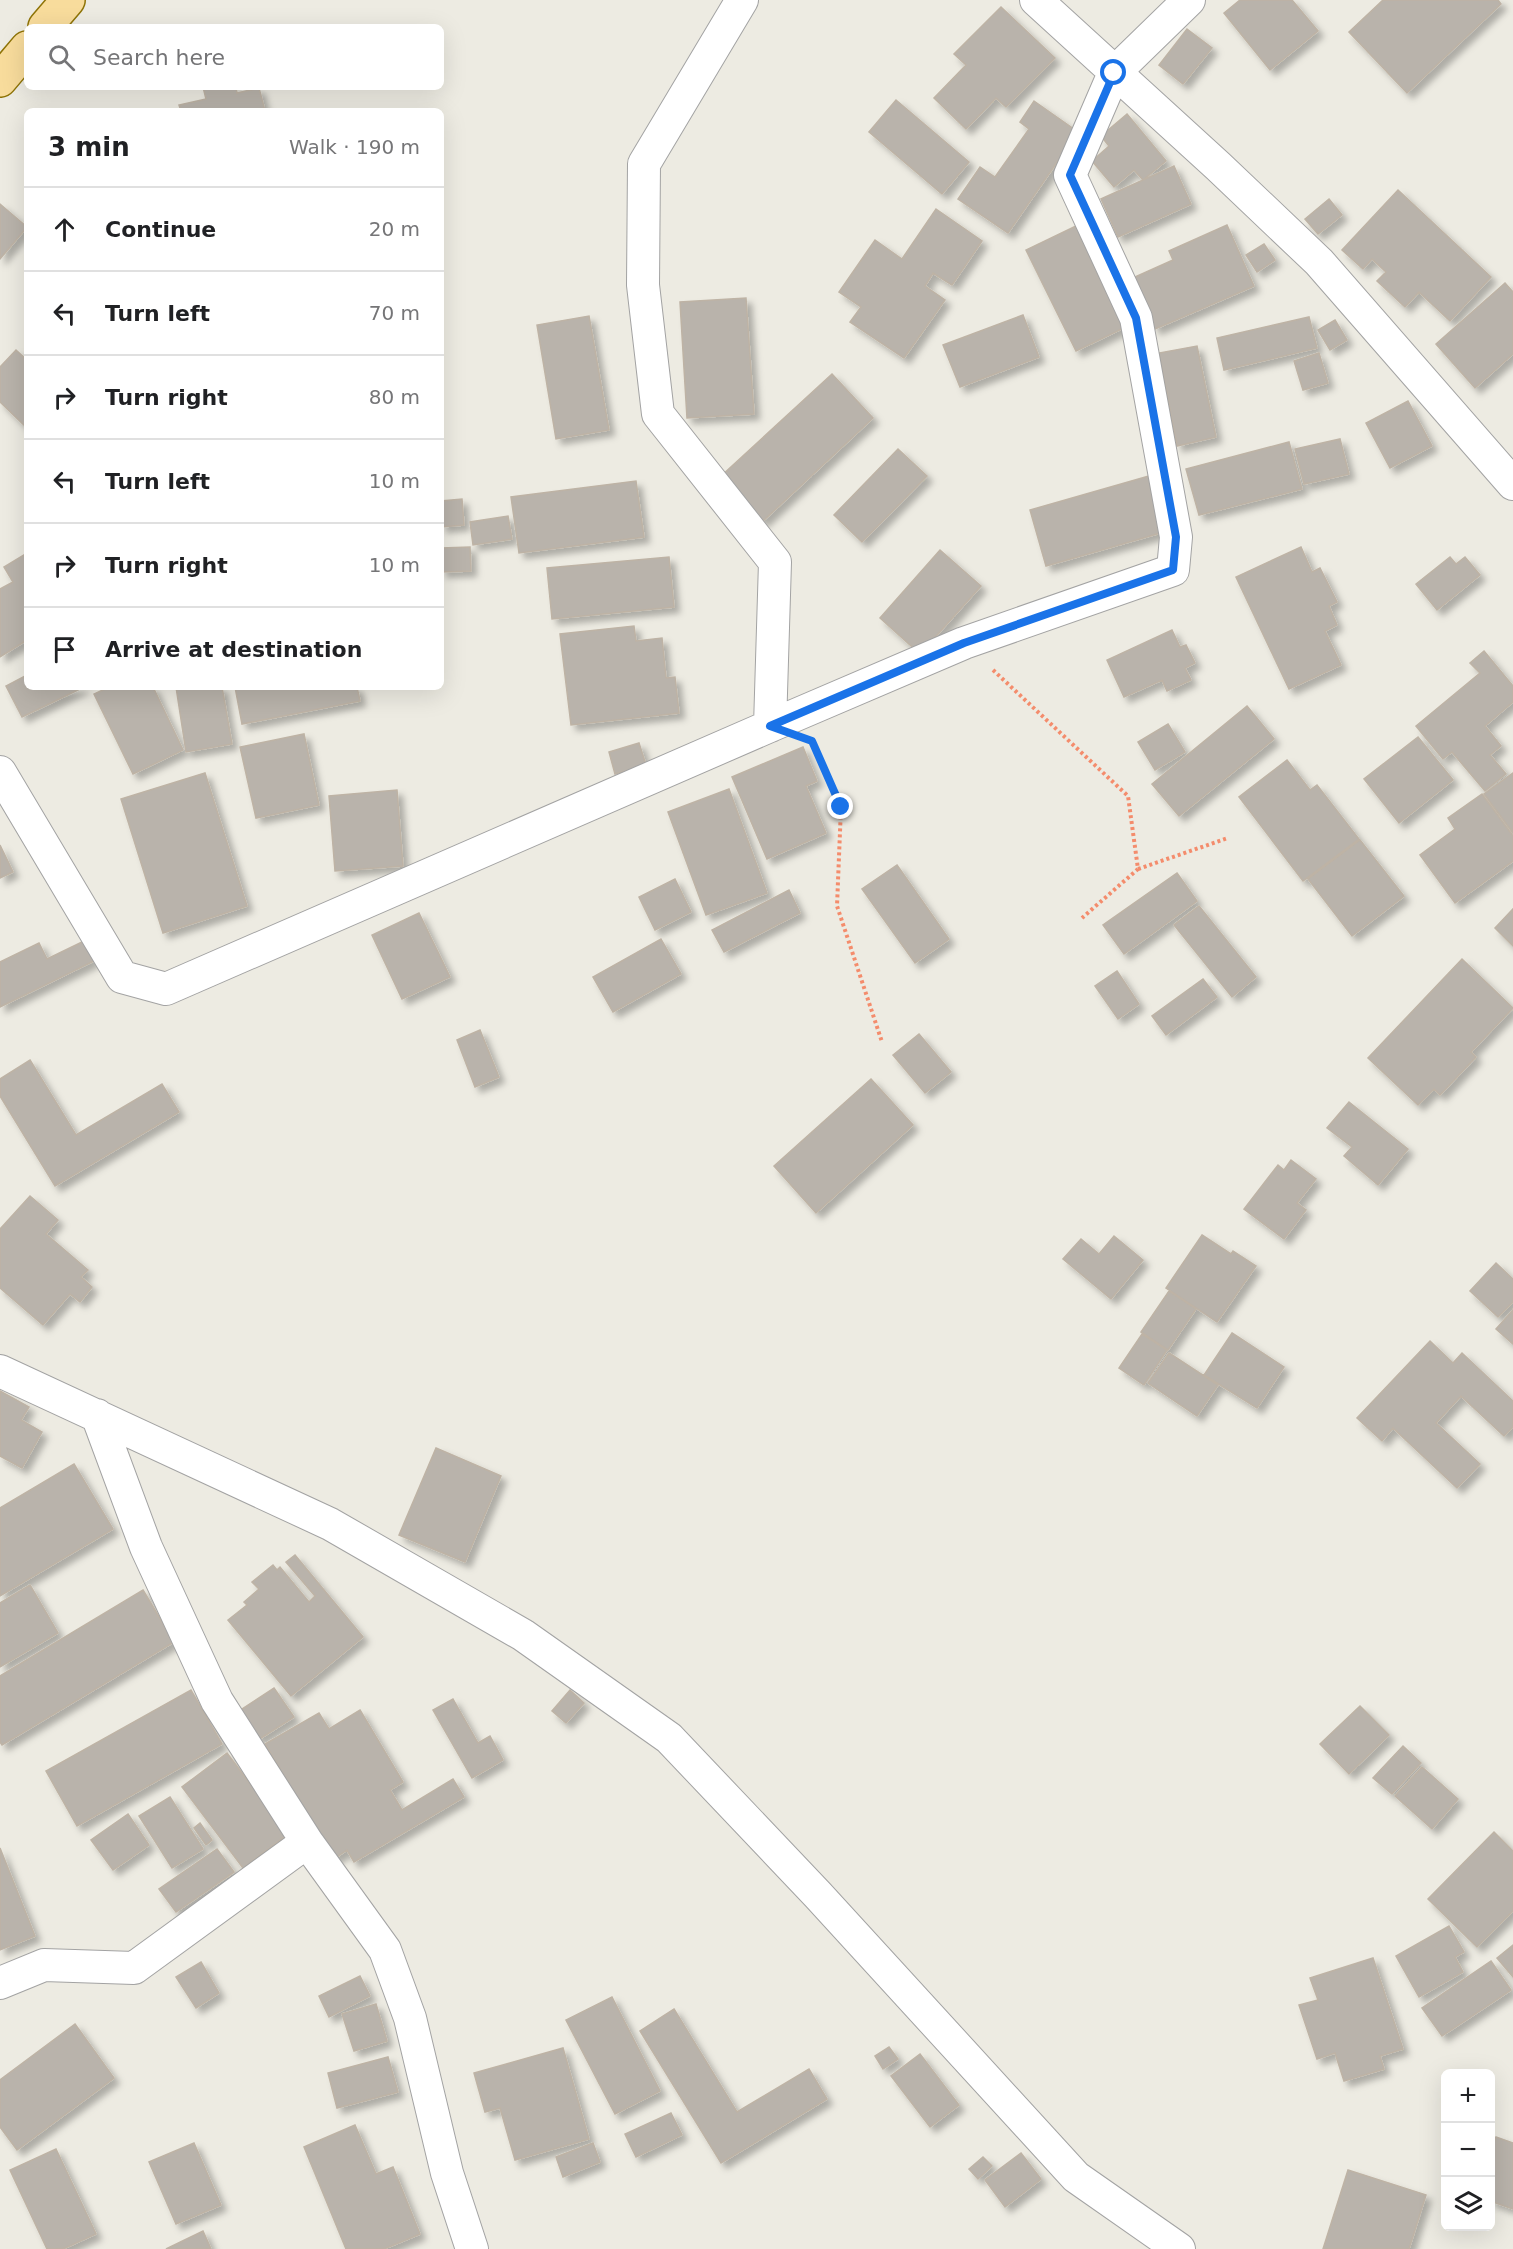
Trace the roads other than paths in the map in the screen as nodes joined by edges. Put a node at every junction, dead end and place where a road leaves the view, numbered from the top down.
1 (68, 0) edge
2 (742, 0) edge
3 (1036, 0) edge
4 (1189, 0) edge
5 (48, 24) edge
6 (24, 52) edge
7 (1114, 73) junction
8 (0, 80) edge
9 (1513, 484) edge
10 (770, 726) junction
11 (0, 772) edge
12 (0, 1371) edge
13 (97, 1415) junction
14 (307, 1842) junction
15 (0, 1983) edge
16 (472, 2249) edge
17 (1179, 2249) edge

1 - 5 main road
2 - 10 street
3 - 7 street
4 - 7 street
6 - 8 main road
7 - 9 street
7 - 10 street
10 - 11 street
12 - 13 street
13 - 14 street
13 - 17 street
14 - 15 street
14 - 16 street

